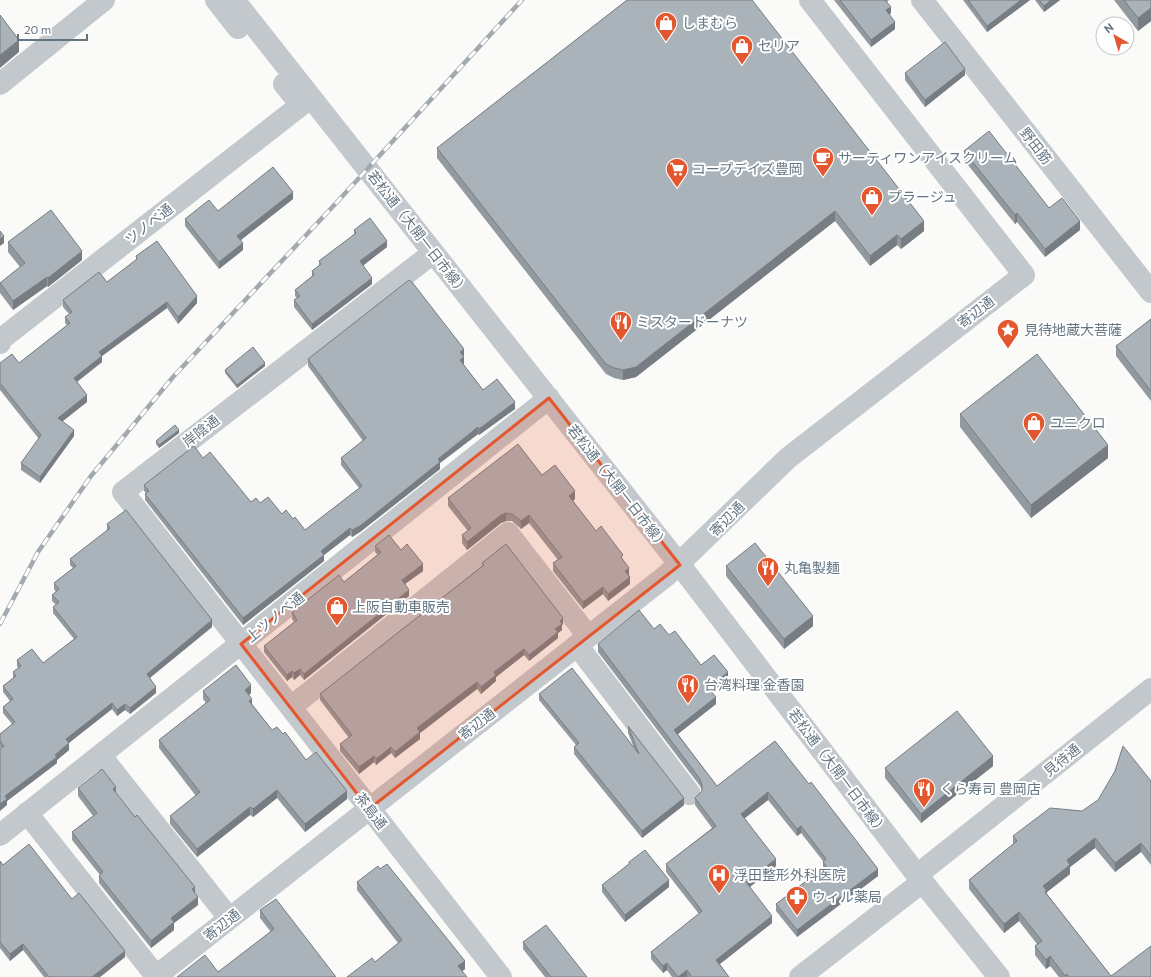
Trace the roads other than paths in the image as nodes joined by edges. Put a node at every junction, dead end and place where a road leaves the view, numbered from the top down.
1 (104, 0) edge
2 (216, 0) edge
3 (234, 0) edge
4 (810, 0) edge
5 (922, 0) edge
6 (0, 84) edge
7 (433, 253) junction
8 (1151, 292) edge
9 (0, 340) edge
10 (0, 343) edge
11 (549, 398) junction
12 (680, 565) junction
13 (583, 640) junction
14 (241, 644) junction
15 (1151, 689) edge
16 (291, 707) junction
17 (101, 756) junction
18 (690, 794) dead end
19 (369, 809) junction
20 (27, 813) junction
21 (0, 835) edge
22 (919, 878) junction
23 (229, 918) junction
24 (156, 976) edge
25 (500, 977) edge
26 (800, 977) edge
27 (999, 977) edge

1 - 6 street
2 - 9 street, ツノベ通
3 - 7 street, 若松通（大開一日市線）
4 - 12 street, 寄辺通
5 - 8 street, 野田筋
7 - 11 street, 若松通（大開一日市線）
7 - 14 street, 岸陰通
9 - 10 street, ツノベ通
11 - 12 street, 若松通（大開一日市線）
11 - 14 street, 上ツノベ通
12 - 13 street, 寄辺通
12 - 22 street, 若松通（大開一日市線）
13 - 16 street
13 - 18 street
13 - 19 street, 寄辺通
14 - 16 street, 茶島通
14 - 17 street, 上ツノベ通
15 - 22 street, 見待通
16 - 19 street, 茶島通
17 - 20 street, 上ツノベ通
17 - 23 street
19 - 23 street, 寄辺通
19 - 25 street, 茶島通
20 - 21 street, 上ツノベ通
20 - 24 street
22 - 26 street, 見待通
22 - 27 street, 若松通（大開一日市線）
23 - 24 street, 寄辺通

